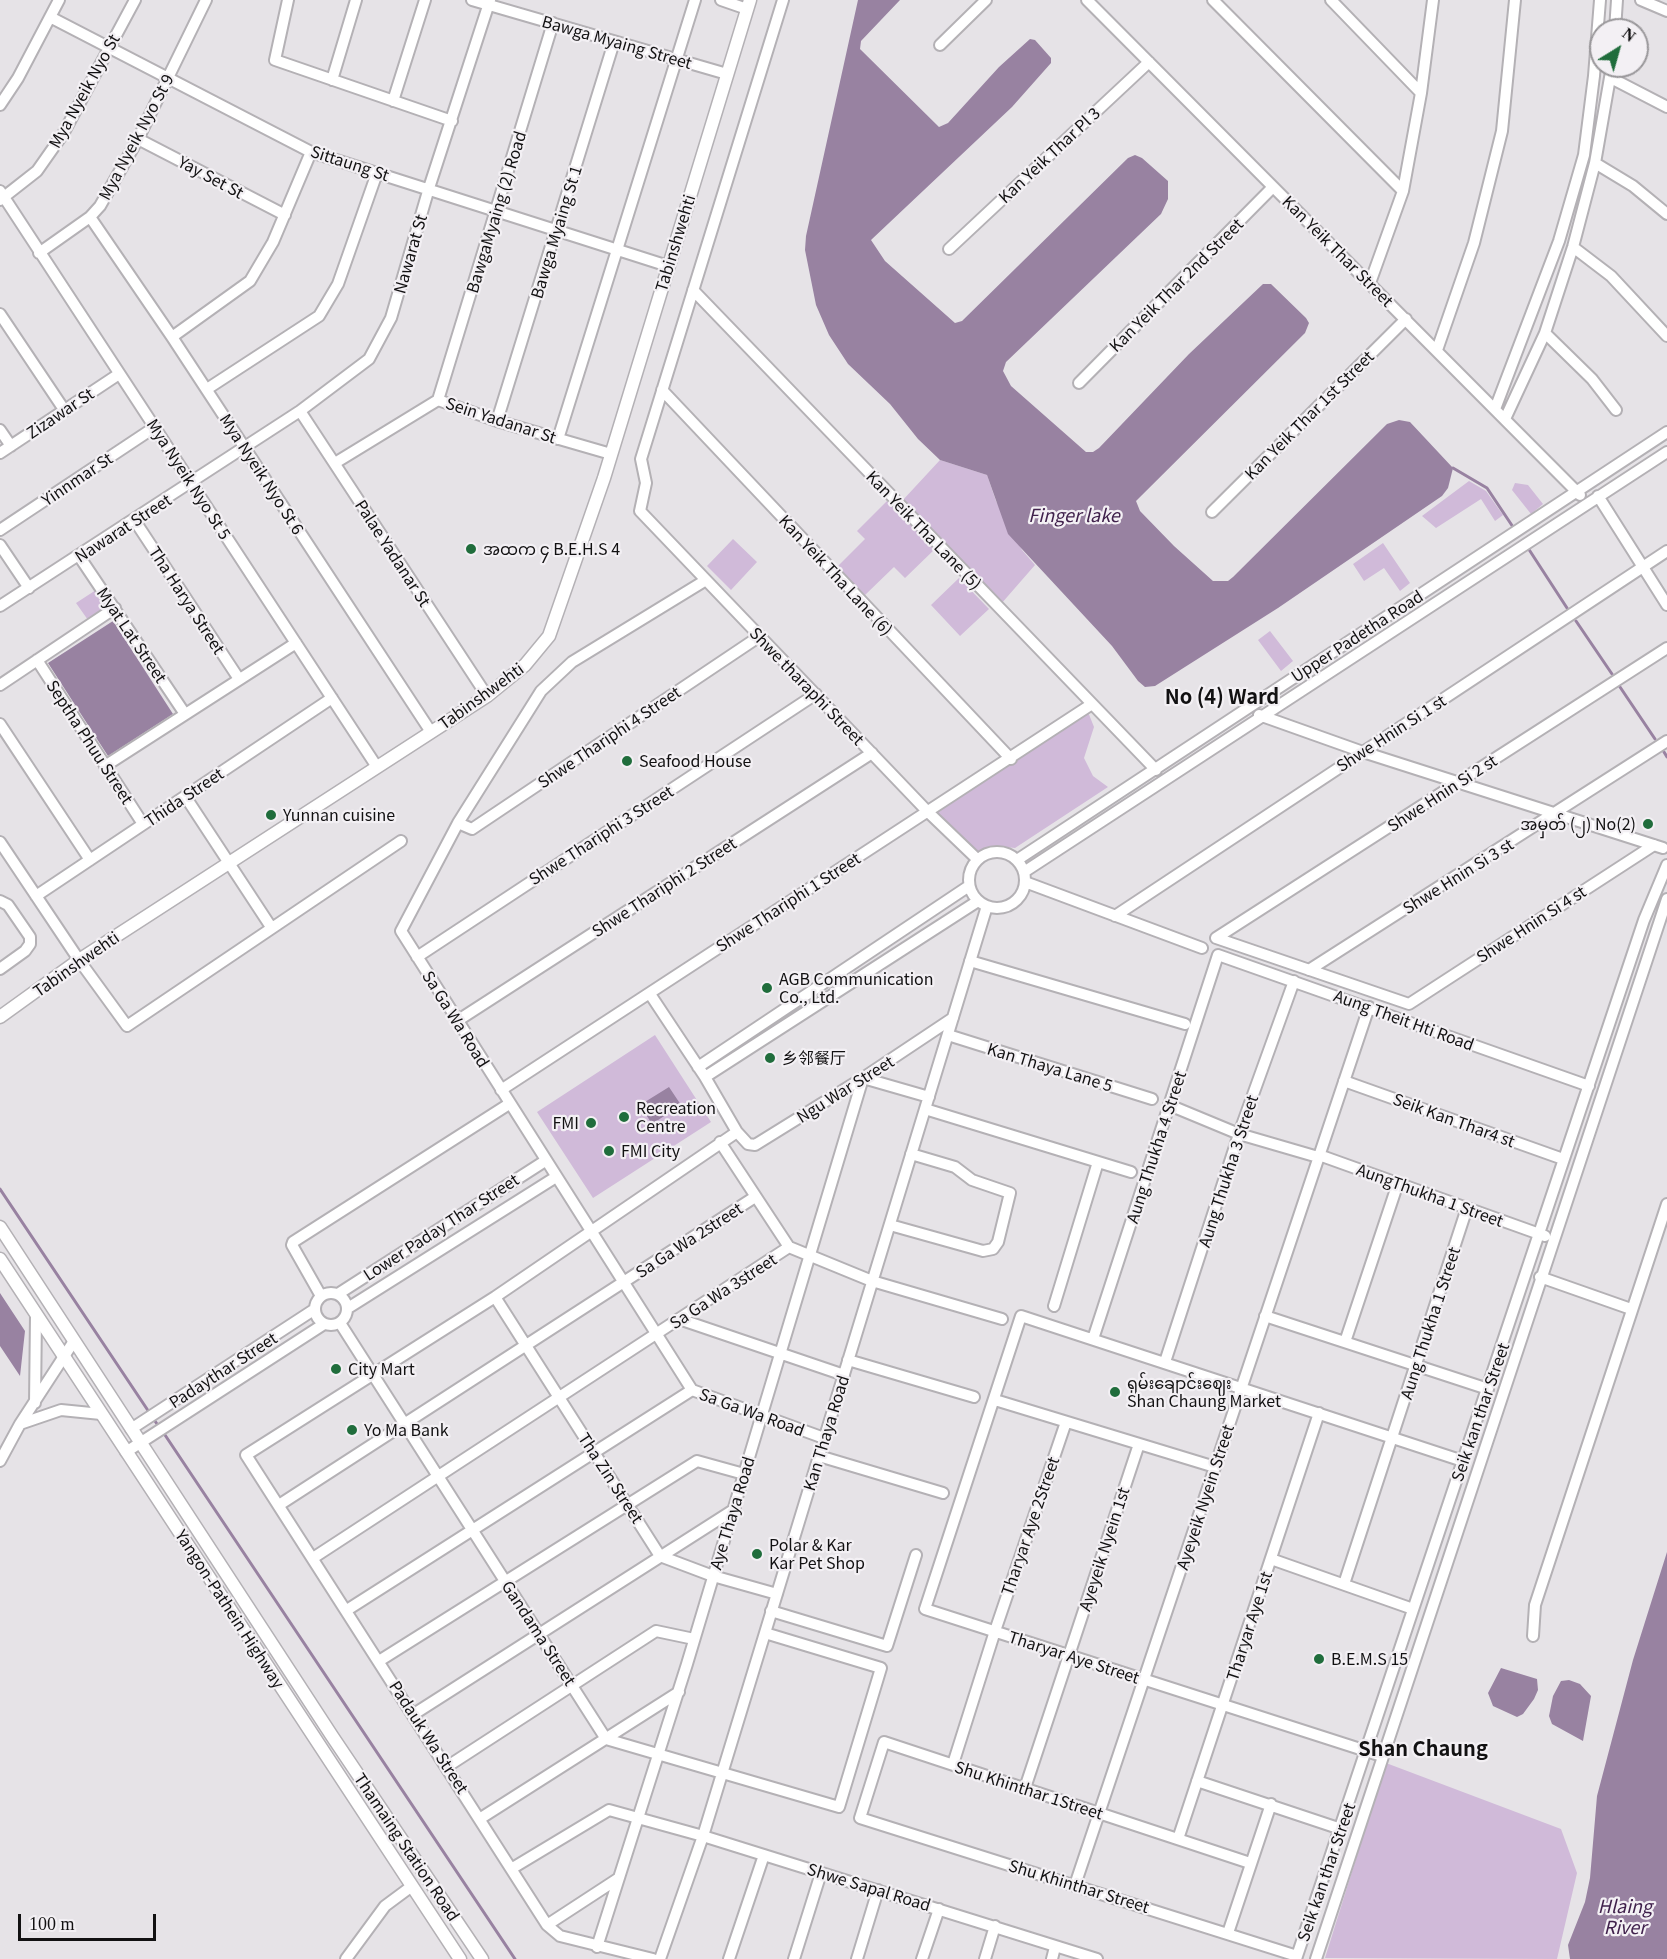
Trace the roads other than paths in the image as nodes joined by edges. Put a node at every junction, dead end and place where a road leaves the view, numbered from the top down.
1 (59, 0) edge
2 (135, 0) edge
3 (206, 0) edge
4 (288, 0) edge
5 (356, 0) edge
6 (425, 0) edge
7 (472, 0) edge
8 (695, 0) edge
9 (721, 0) edge
10 (783, 0) edge
11 (986, 0) edge
12 (1087, 0) edge
13 (1213, 0) edge
14 (1331, 0) edge
15 (1432, 0) edge
16 (1515, 0) edge
17 (1599, 0) edge
18 (1617, 0) edge
19 (1641, 0) edge
20 (489, 2) edge
21 (749, 4) edge
22 (1667, 11) edge
23 (50, 17) junction
24 (1616, 18) edge
25 (553, 23) junction
26 (614, 42) junction
27 (940, 45) dead end
28 (109, 48) junction
29 (676, 60) junction
30 (1149, 62) junction
31 (727, 74) junction
32 (167, 78) junction
33 (1611, 78) joint
34 (332, 80) junction
35 (1421, 93) junction
36 (393, 101) junction
37 (0, 105) edge
38 (1667, 107) edge
39 (452, 121) junction
40 (138, 139) junction
41 (311, 152) junction
42 (1595, 163) junction
43 (377, 173) junction
44 (1273, 186) junction
45 (429, 188) junction
46 (1403, 191) junction
47 (1, 196) edge
48 (498, 210) junction
49 (1667, 214) edge
50 (285, 215) junction
51 (90, 217) junction
52 (556, 229) junction
53 (1573, 247) junction
54 (617, 248) junction
55 (949, 249) dead end
56 (39, 253) junction
57 (668, 266) junction
58 (1370, 283) junction
59 (693, 290) junction
60 (0, 314) edge
61 (1406, 319) junction
62 (1545, 333) junction
63 (1667, 336) edge
64 (172, 337) junction
65 (1437, 350) junction
66 (119, 374) junction
67 (1079, 383) dead end
68 (207, 389) junction
69 (662, 390) junction
70 (438, 400) junction
71 (1495, 409) junction
72 (1616, 410) dead end
73 (65, 411) junction
74 (300, 411) junction
75 (1505, 419) junction
76 (497, 421) junction
77 (155, 427) junction
78 (0, 430) edge
79 (1667, 432) edge
80 (558, 439) junction
81 (11, 446) junction
82 (245, 447) junction
83 (1667, 452) edge
84 (0, 453) edge
85 (610, 454) junction
86 (335, 463) junction
87 (191, 483) junction
88 (1576, 491) junction
89 (1598, 496) junction
90 (1587, 503) junction
91 (1212, 512) dead end
92 (135, 521) junction
93 (0, 530) edge
94 (0, 545) edge
95 (1667, 551) edge
96 (79, 556) junction
97 (1642, 568) junction
98 (706, 580) junction
99 (28, 588) junction
100 (1667, 604) edge
101 (0, 606) edge
102 (115, 608) junction
103 (760, 636) junction
104 (296, 643) junction
105 (1667, 648) edge
106 (37, 660) junction
107 (239, 679) junction
108 (0, 685) edge
109 (816, 694) junction
110 (487, 696) junction
111 (332, 698) junction
112 (1092, 704) junction
113 (1245, 710) junction
114 (185, 714) junction
115 (1262, 716) junction
116 (0, 724) edge
117 (431, 732) junction
118 (1667, 741) edge
119 (1363, 752) junction
120 (872, 753) junction
121 (1011, 759) junction
122 (105, 766) junction
123 (377, 767) junction
124 (1156, 770) junction
125 (1460, 782) junction
126 (185, 796) junction
127 (927, 811) junction
128 (1556, 814) junction
129 (458, 823) junction
130 (143, 824) junction
131 (401, 841) dead end
132 (0, 842) edge
133 (977, 859) junction
134 (90, 860) junction
135 (1017, 860) junction
136 (229, 863) junction
137 (1667, 865) edge
138 (1025, 877) junction
139 (969, 886) junction
140 (36, 896) junction
141 (0, 901) edge
142 (982, 904) junction
143 (1666, 904) edge
144 (1115, 916) junction
145 (271, 927) junction
146 (1202, 948) dead end
147 (1218, 955) joint
148 (417, 957) junction
149 (78, 960) junction
150 (970, 961) junction
151 (0, 969) edge
152 (1310, 970) junction
153 (1294, 981) junction
154 (650, 994) junction
155 (1369, 1007) junction
156 (0, 1017) edge
157 (953, 1018) junction
158 (457, 1021) junction
159 (1185, 1024) dead end
160 (948, 1035) junction
161 (698, 1067) junction
162 (705, 1077) junction
163 (863, 1078) junction
164 (1344, 1081) junction
165 (1589, 1086) junction
166 (501, 1090) junction
167 (929, 1097) junction
168 (1152, 1099) dead end
169 (509, 1104) junction
170 (1169, 1105) junction
171 (925, 1109) junction
172 (737, 1132) junction
173 (1239, 1134) junction
174 (720, 1142) junction
175 (911, 1154) junction
176 (1319, 1156) junction
177 (1563, 1160) junction
178 (545, 1161) junction
179 (1098, 1162) junction
180 (1131, 1172) dead end
181 (556, 1177) junction
182 (1398, 1183) junction
183 (755, 1197) junction
184 (1667, 1204) edge
185 (1467, 1208) junction
186 (890, 1225) junction
187 (0, 1227) edge
188 (591, 1230) junction
189 (1540, 1234) junction
190 (1553, 1239) junction
191 (789, 1247) junction
192 (811, 1257) junction
193 (0, 1259) edge
194 (1540, 1277) junction
195 (872, 1281) junction
196 (623, 1282) junction
197 (338, 1294) junction
198 (321, 1296) junction
199 (495, 1297) junction
200 (1054, 1306) dead end
201 (348, 1308) junction
202 (315, 1309) junction
203 (1631, 1309) junction
204 (36, 1314) junction
205 (1265, 1316) junction
206 (679, 1319) junction
207 (1002, 1319) dead end
208 (340, 1323) junction
209 (324, 1324) junction
210 (656, 1334) junction
211 (1093, 1339) junction
212 (74, 1341) junction
213 (1345, 1342) junction
214 (526, 1345) junction
215 (780, 1354) junction
216 (64, 1357) junction
217 (848, 1360) junction
218 (1165, 1362) junction
219 (1416, 1366) junction
220 (374, 1375) junction
221 (844, 1375) junction
222 (1241, 1388) junction
223 (692, 1389) junction
224 (1488, 1389) junction
225 (559, 1397) junction
226 (974, 1397) dead end
227 (995, 1400) junction
228 (35, 1404) junction
229 (1319, 1413) junction
230 (101, 1414) junction
231 (762, 1415) junction
232 (1066, 1422) junction
233 (20, 1424) junction
234 (405, 1424) junction
235 (131, 1429) junction
236 (824, 1438) junction
237 (1393, 1438) junction
238 (140, 1443) junction
239 (1139, 1444) junction
240 (126, 1452) junction
241 (594, 1452) junction
242 (819, 1456) junction
243 (0, 1461) edge
244 (1463, 1461) junction
245 (1215, 1467) junction
246 (744, 1474) junction
247 (438, 1476) junction
248 (943, 1493) dead end
249 (627, 1504) junction
250 (279, 1505) junction
251 (735, 1509) junction
252 (472, 1530) junction
253 (916, 1555) dead end
254 (660, 1556) junction
255 (313, 1558) junction
256 (1271, 1559) junction
257 (713, 1576) junction
258 (505, 1580) junction
259 (1344, 1584) junction
260 (777, 1594) junction
261 (1413, 1609) junction
262 (347, 1610) junction
263 (771, 1611) junction
264 (995, 1631) junction
265 (765, 1633) junction
266 (539, 1634) junction
267 (1533, 1636) dead end
268 (694, 1639) junction
269 (1069, 1655) junction
270 (379, 1660) junction
271 (1144, 1679) junction
272 (572, 1684) junction
273 (679, 1692) junction
274 (1223, 1705) junction
275 (414, 1714) junction
276 (606, 1739) junction
277 (1366, 1751) junction
278 (659, 1756) junction
279 (1382, 1756) junction
280 (953, 1764) junction
281 (448, 1766) junction
282 (722, 1774) junction
283 (1197, 1781) junction
284 (1024, 1788) junction
285 (1271, 1804) junction
286 (1100, 1813) junction
287 (640, 1817) junction
288 (481, 1818) junction
289 (860, 1818) joint
290 (1341, 1829) junction
291 (703, 1836) junction
292 (1178, 1839) junction
293 (764, 1855) junction
294 (1250, 1863) junction
295 (511, 1869) junction
296 (821, 1873) junction
297 (619, 1878) junction
298 (1075, 1885) junction
299 (412, 1886) junction
300 (878, 1890) junction
301 (939, 1909) junction
302 (548, 1925) junction
303 (995, 1926) junction
304 (1228, 1933) junction
305 (597, 1947) junction
306 (1056, 1947) junction
307 (1296, 1958) edge
308 (346, 1959) edge
309 (460, 1959) edge
310 (482, 1959) edge
311 (653, 1959) edge
312 (660, 1959) edge
313 (729, 1959) edge
314 (794, 1959) edge
315 (857, 1959) edge
316 (922, 1959) edge
317 (986, 1959) edge
318 (1052, 1959) edge
319 (1097, 1959) edge
320 (1316, 1959) edge

1 - 23 street
2 - 28 street, Mya Nyeik Nyo St
3 - 32 street, Mya Nyeik Nyo St 9
4 - 34 street
5 - 34 street
6 - 36 street
7 - 20 street, Bawga Myaing Street
8 - 29 street
9 - 21 street
10 - 59 street
11 - 27 street
12 - 30 street, Kan Yeik Thar Street
13 - 46 street
14 - 35 street
15 - 35 street
16 - 65 street
17 - 71 street
18 - 24 street
19 - 22 street
20 - 25 street, Bawga Myaing Street
20 - 39 street, Nawarat St
21 - 31 main road, Tabinshwehti
23 - 28 street, Sittaung St
23 - 37 street
25 - 26 street, Bawga Myaing Street
25 - 48 street, BawgaMyaing (2) Road
26 - 29 street, Bawga Myaing Street
26 - 52 street, Bawga Myaing St 1
28 - 32 street, Sittaung St
28 - 47 street, Mya Nyeik Nyo St
29 - 31 street, Bawga Myaing Street
29 - 54 street
30 - 44 street, Kan Yeik Thar Street
30 - 55 street, Kan Yeik Thar Pl 3
31 - 57 main road, Tabinshwehti
32 - 40 street, Mya Nyeik Nyo St 9
32 - 41 street, Sittaung St
33 - 38 street
33 - 42 street
34 - 36 street
35 - 46 street
36 - 39 street
39 - 45 street, Nawarat St
40 - 50 street, Yay Set St
40 - 51 street, Mya Nyeik Nyo St 9
41 - 43 street, Sittaung St
41 - 50 street
42 - 49 street
42 - 53 street
43 - 45 street, Sittaung St
43 - 68 street
44 - 58 street, Kan Yeik Thar Street
44 - 67 street, Kan Yeik Thar 2nd Street
45 - 48 street, Sittaung St
45 - 74 street, Nawarat St
46 - 58 street
47 - 56 street, Mya Nyeik Nyo St 5
48 - 52 street, Sittaung St
48 - 70 street, BawgaMyaing (2) Road
50 - 64 street
51 - 56 street, Mya Nyeik Nyo St 9
51 - 64 street, Mya Nyeik Nyo St 6
52 - 54 street, Sittaung St
52 - 76 street, Bawga Myaing St 1
53 - 62 street
53 - 63 street
54 - 57 street, Sittaung St
54 - 80 street
56 - 66 street, Mya Nyeik Nyo St 5
57 - 85 main road, Tabinshwehti
58 - 61 street, Kan Yeik Thar Street
59 - 69 street
59 - 112 street, Kan Yeik Tha Lane (5)
60 - 73 street
61 - 65 street, Kan Yeik Thar Street
61 - 91 street, Kan Yeik Thar 1st Street
62 - 72 street
62 - 75 street
64 - 68 street, Mya Nyeik Nyo St 6
65 - 71 street, Kan Yeik Thar Street
66 - 73 street, Zizawar St
66 - 77 street, Mya Nyeik Nyo St 5
68 - 82 street, Mya Nyeik Nyo St 6
69 - 98 street, Shwe tharaphi Street
69 - 121 street, Kan Yeik Tha Lane (6)
70 - 76 street, Sein Yadanar St
70 - 86 street, Sein Yadanar St
71 - 75 street, Kan Yeik Thar Street
73 - 81 street, Zizawar St
74 - 82 street, Nawarat St
74 - 86 street, Palae Yadanar St
75 - 88 street, Kan Yeik Thar Street
76 - 80 street, Sein Yadanar St
77 - 87 street, Mya Nyeik Nyo St 5
77 - 93 street, Yinnmar St
78 - 81 street
79 - 88 street, Upper Padetha Road
80 - 85 street, Sein Yadanar St
81 - 84 street, Zizawar St
82 - 87 street, Nawarat Street
82 - 117 street, Mya Nyeik Nyo St 6
83 - 89 street, Upper Padetha Road
85 - 110 main road, Tabinshwehti
86 - 110 street, Palae Yadanar St
87 - 92 street, Nawarat Street
87 - 104 street, Mya Nyeik Nyo St 5
88 - 90 street, Kan Yeik Thar Street
88 - 113 street, Upper Padetha Road
89 - 90 street, Upper Padetha Road
89 - 97 street
90 - 115 street, Upper Padetha Road
92 - 96 street, Nawarat Street
92 - 107 street, Tha Harya Street
94 - 99 street
95 - 97 street, Shwe Hnin Si 1 st
96 - 99 street, Nawarat Street
96 - 102 street, Myat Lat Street
97 - 100 street
97 - 119 street, Shwe Hnin Si 1 st
98 - 103 street, Shwe tharaphi Street
98 - 129 street, Sa Ga Wa Road
99 - 101 street, Nawarat Street
102 - 106 street
102 - 114 street, Myat Lat Street
103 - 109 street, Shwe tharaphi Street
103 - 129 street, Shwe Thariphi 4 Street
104 - 107 street
104 - 111 street, Mya Nyeik Nyo St 5
105 - 125 street, Shwe Hnin Si 2 st
106 - 108 street
106 - 122 street, Septha Phuu Street
107 - 114 street
109 - 120 street, Shwe tharaphi Street
109 - 148 street, Shwe Thariphi 3 Street
110 - 117 main road, Tabinshwehti
111 - 123 street, Mya Nyeik Nyo St 5
111 - 126 street, Thida Street
112 - 121 street, Shwe Thariphi 1 Street
112 - 124 street, Kan Yeik Tha Lane (5)
113 - 115 street
113 - 124 street, Upper Padetha Road
114 - 122 street
115 - 119 street
115 - 138 street, Upper Padetha Road
116 - 134 street
117 - 123 main road, Tabinshwehti
118 - 128 street, Shwe Hnin Si 3 st
119 - 125 street
119 - 144 street, Shwe Hnin Si 1 st
120 - 127 street, Shwe tharaphi Street
120 - 158 street, Shwe Thariphi 2 Street
121 - 127 street, Shwe Thariphi 1 Street
122 - 130 street, Septha Phuu Street
123 - 136 main road, Tabinshwehti
124 - 135 street, Upper Padetha Road
125 - 128 street
125 - 152 street, Shwe Hnin Si 2 st
126 - 130 street, Thida Street
126 - 136 street
127 - 133 street, Shwe tharaphi Street
127 - 154 street, Shwe Thariphi 1 Street
128 - 152 street, Shwe Hnin Si 3 st
128 - 152 street, Shwe Hnin Si 4 st
129 - 148 street, Sa Ga Wa Road
130 - 134 street, Thida Street
131 - 145 street
132 - 140 street
133 - 135 street
133 - 139 street
134 - 140 street, Thida Street
135 - 138 street
136 - 145 street
136 - 149 main road, Tabinshwehti
137 - 165 street, Seik kan thar Street
138 - 142 street
138 - 144 street
139 - 142 street
139 - 161 street
140 - 149 street
141 - 151 street
142 - 150 street, Kan Thaya Road
142 - 162 street
143 - 190 street, Seik kan thar Street
144 - 146 street
145 - 149 street
147 - 153 street, Aung Theit Hti Road
147 - 170 street, Aung Thukha 4 Street
148 - 158 street, Sa Ga Wa Road
149 - 156 main road, Tabinshwehti
150 - 157 street, Kan Thaya Road
150 - 159 street
153 - 155 street, Aung Theit Hti Road
153 - 173 street, Aung Thukha 3 Street
154 - 161 street
154 - 166 street, Shwe Thariphi 1 Street
155 - 164 street, Ayeyeik Nyein Street
155 - 165 street, Aung Theit Hti Road
157 - 160 street, Kan Thaya Road
157 - 163 street, Ngu War Street
158 - 166 street, Sa Ga Wa Road
160 - 167 street, Kan Thaya Road
160 - 168 street, Kan Thaya Lane 5
161 - 162 street
162 - 172 street
163 - 167 street
163 - 172 street, Ngu War Street
163 - 192 street, Aye Thaya Road
164 - 176 street, Ayeyeik Nyein Street
164 - 177 street, Seik Kan Thar4 st
165 - 177 street, Seik kan thar Street
166 - 169 street, Sa Ga Wa Road
167 - 171 street, Kan Thaya Road
169 - 178 street, Sa Ga Wa Road
169 - 198 street
170 - 173 street, AungThukha 1 Street
170 - 211 street, Aung Thukha 4 Street
171 - 175 street, Kan Thaya Road
171 - 179 street
172 - 174 street
173 - 176 street, AungThukha 1 Street
173 - 218 street, Aung Thukha 3 Street
174 - 183 street
174 - 188 street
175 - 186 street, Kan Thaya Road
175 - 186 street
176 - 182 street, AungThukha 1 Street
176 - 205 street, Ayeyeik Nyein Street
177 - 189 street, Seik kan thar Street
178 - 181 street, Sa Ga Wa Road
178 - 197 street, Lower Paday Thar Street
179 - 180 street
179 - 200 street
181 - 188 street, Sa Ga Wa Road
181 - 201 street, Lower Paday Thar Street
182 - 185 street, AungThukha 1 Street
182 - 213 street
183 - 191 street
183 - 196 street, Sa Ga Wa 2street
184 - 203 street
185 - 189 street, AungThukha 1 Street
185 - 219 street, Aung Thukha 1 Street
186 - 195 street, Kan Thaya Road
187 - 212 main road
188 - 196 street, Sa Ga Wa Road
188 - 199 street
189 - 190 street, AungThukha 1 Street
189 - 224 street, Seik kan thar Street
190 - 194 street, Seik kan thar Street
191 - 192 street
191 - 206 street, Sa Ga Wa 3street
192 - 195 street
192 - 215 street, Aye Thaya Road
193 - 204 main road, Yangon-Pathein Highway
194 - 203 street
194 - 279 street, Seik kan thar Street
195 - 207 street
195 - 217 street, Kan Thaya Road
196 - 210 street, Sa Ga Wa Road
196 - 214 street, Sa Ga Wa 2street
197 - 198 street
197 - 201 street
198 - 202 street
199 - 214 street, Tha Zin Street
199 - 220 street
201 - 208 street
202 - 209 street
202 - 235 street, Padaythar Street
203 - 267 street
204 - 216 main road, Yangon-Pathein Highway
204 - 228 street
205 - 213 street
205 - 222 street, Ayeyeik Nyein Street
206 - 210 street, Sa Ga Wa 3street
206 - 215 street
208 - 209 street
208 - 220 street, Gandama Street
209 - 238 street, Padaythar Street
210 - 223 street, Sa Ga Wa Road
210 - 225 street, Sa Ga Wa 3street
211 - 218 street
211 - 227 street
212 - 216 street
212 - 235 main road
213 - 219 street
214 - 225 street, Tha Zin Street
214 - 234 street, Sa Ga Wa 2street
215 - 221 street
215 - 231 street, Aye Thaya Road
216 - 228 street
216 - 230 main road, Yangon-Pathein Highway
217 - 221 street, Kan Thaya Road
217 - 226 street
218 - 222 street
219 - 224 street
219 - 237 street, Aung Thukha 1 Street
220 - 234 street, Gandama Street
220 - 250 street, Padauk Wa Street
221 - 236 street, Kan Thaya Road
222 - 229 street
222 - 245 street, Ayeyeik Nyein Street
223 - 231 street, Sa Ga Wa Road
223 - 241 street
224 - 244 street, Seik kan thar Street
225 - 241 street, Tha Zin Street
225 - 247 street, Sa Ga Wa 3street
227 - 232 street
227 - 264 street, Tharyar Aye Street
228 - 233 street
229 - 237 street
229 - 256 street, Tharyar Aye 1st
230 - 233 street
230 - 240 main road, Yangon-Pathein Highway
231 - 236 street, Sa Ga Wa Road
231 - 246 street, Aye Thaya Road
232 - 239 street
232 - 264 street, Tharyar Aye 2Street
233 - 243 street
234 - 247 street, Gandama Street
234 - 250 street, Sa Ga Wa 2street
235 - 238 main road
236 - 242 street, Kan Thaya Road
237 - 244 street
237 - 259 street, Aung Thukha 1 Street
238 - 240 street, Padaythar Street
238 - 310 main road, Thamaing Station Road
239 - 245 street
239 - 269 street, Ayeyeik Nyein 1st
240 - 299 main road, Yangon-Pathein Highway
241 - 249 street, Tha Zin Street
241 - 252 street
242 - 248 street
242 - 260 street, Kan Thaya Road
244 - 261 street, Seik kan thar Street
245 - 271 street, Ayeyeik Nyein Street
246 - 249 street
246 - 251 street, Aye Thaya Road
247 - 252 street, Gandama Street
247 - 255 street, Sa Ga Wa 3street
249 - 254 street, Tha Zin Street
249 - 258 street
250 - 255 street, Padauk Wa Street
251 - 254 street
251 - 257 street, Aye Thaya Road
252 - 258 street, Gandama Street
252 - 262 street
253 - 263 street
254 - 257 street
254 - 266 street
255 - 262 street, Padauk Wa Street
256 - 259 street
256 - 274 street, Tharyar Aye 1st
257 - 260 street
257 - 268 street, Aye Thaya Road
258 - 266 street, Gandama Street
258 - 270 street
259 - 261 street
260 - 263 street, Kan Thaya Road
261 - 277 street, Seik kan thar Street
262 - 270 street, Padauk Wa Street
263 - 265 street, Kan Thaya Road
264 - 269 street, Tharyar Aye Street
264 - 280 street, Tharyar Aye 2Street
265 - 282 street, Kan Thaya Road
265 - 282 street
266 - 272 street, Gandama Street
266 - 275 street
268 - 272 street
268 - 273 street, Aye Thaya Road
269 - 271 street, Tharyar Aye Street
269 - 284 street, Ayeyeik Nyein 1st
270 - 275 street, Padauk Wa Street
271 - 274 street, Tharyar Aye Street
271 - 286 street, Ayeyeik Nyein Street
272 - 276 street, Gandama Street
272 - 281 street
273 - 276 street
273 - 278 street, Aye Thaya Road
274 - 277 street
274 - 283 street, Tharyar Aye 1st
275 - 281 street, Padauk Wa Street
276 - 278 street
276 - 288 street
277 - 279 street
277 - 290 street, Seik kan thar Street
278 - 282 street
278 - 287 street, Aye Thaya Road
279 - 320 street, Seik kan thar Street
280 - 284 street, Shu Khinthar 1Street
280 - 289 street, Shu Khinthar 1Street
281 - 288 street, Padauk Wa Street
282 - 291 street, Kan Thaya Road
283 - 285 street
283 - 292 street, Tharyar Aye 1st
284 - 286 street, Shu Khinthar 1Street
285 - 290 street
285 - 294 street
286 - 292 street, Shu Khinthar 1Street
286 - 298 street, Ayeyeik Nyein Street
287 - 291 street, Shwe Sapal Road
287 - 295 street, Shwe Sapal Road
287 - 297 street, Aye Thaya Road
288 - 295 street, Padauk Wa Street
289 - 298 street, Shu Khinthar Street
290 - 307 street, Seik kan thar Street
291 - 293 street, Shwe Sapal Road
291 - 312 street, Kan Thaya Road
292 - 294 street, Shu Khinthar 1Street
293 - 296 street, Shwe Sapal Road
293 - 313 street
294 - 304 street
295 - 302 street, Padauk Wa Street
296 - 300 street, Shwe Sapal Road
296 - 314 street
297 - 302 street
297 - 305 street, Aye Thaya Road
298 - 304 street, Shu Khinthar Street
299 - 308 street
299 - 309 main road, Yangon-Pathein Highway
300 - 301 street, Shwe Sapal Road
300 - 315 street
301 - 303 street, Shwe Sapal Road
301 - 316 street
302 - 305 street, Padauk Wa Street
303 - 306 street, Shwe Sapal Road
303 - 317 street
304 - 307 street, Shu Khinthar Street
305 - 311 street, Padauk Wa Street
306 - 318 street
306 - 319 street, Shwe Sapal Road

